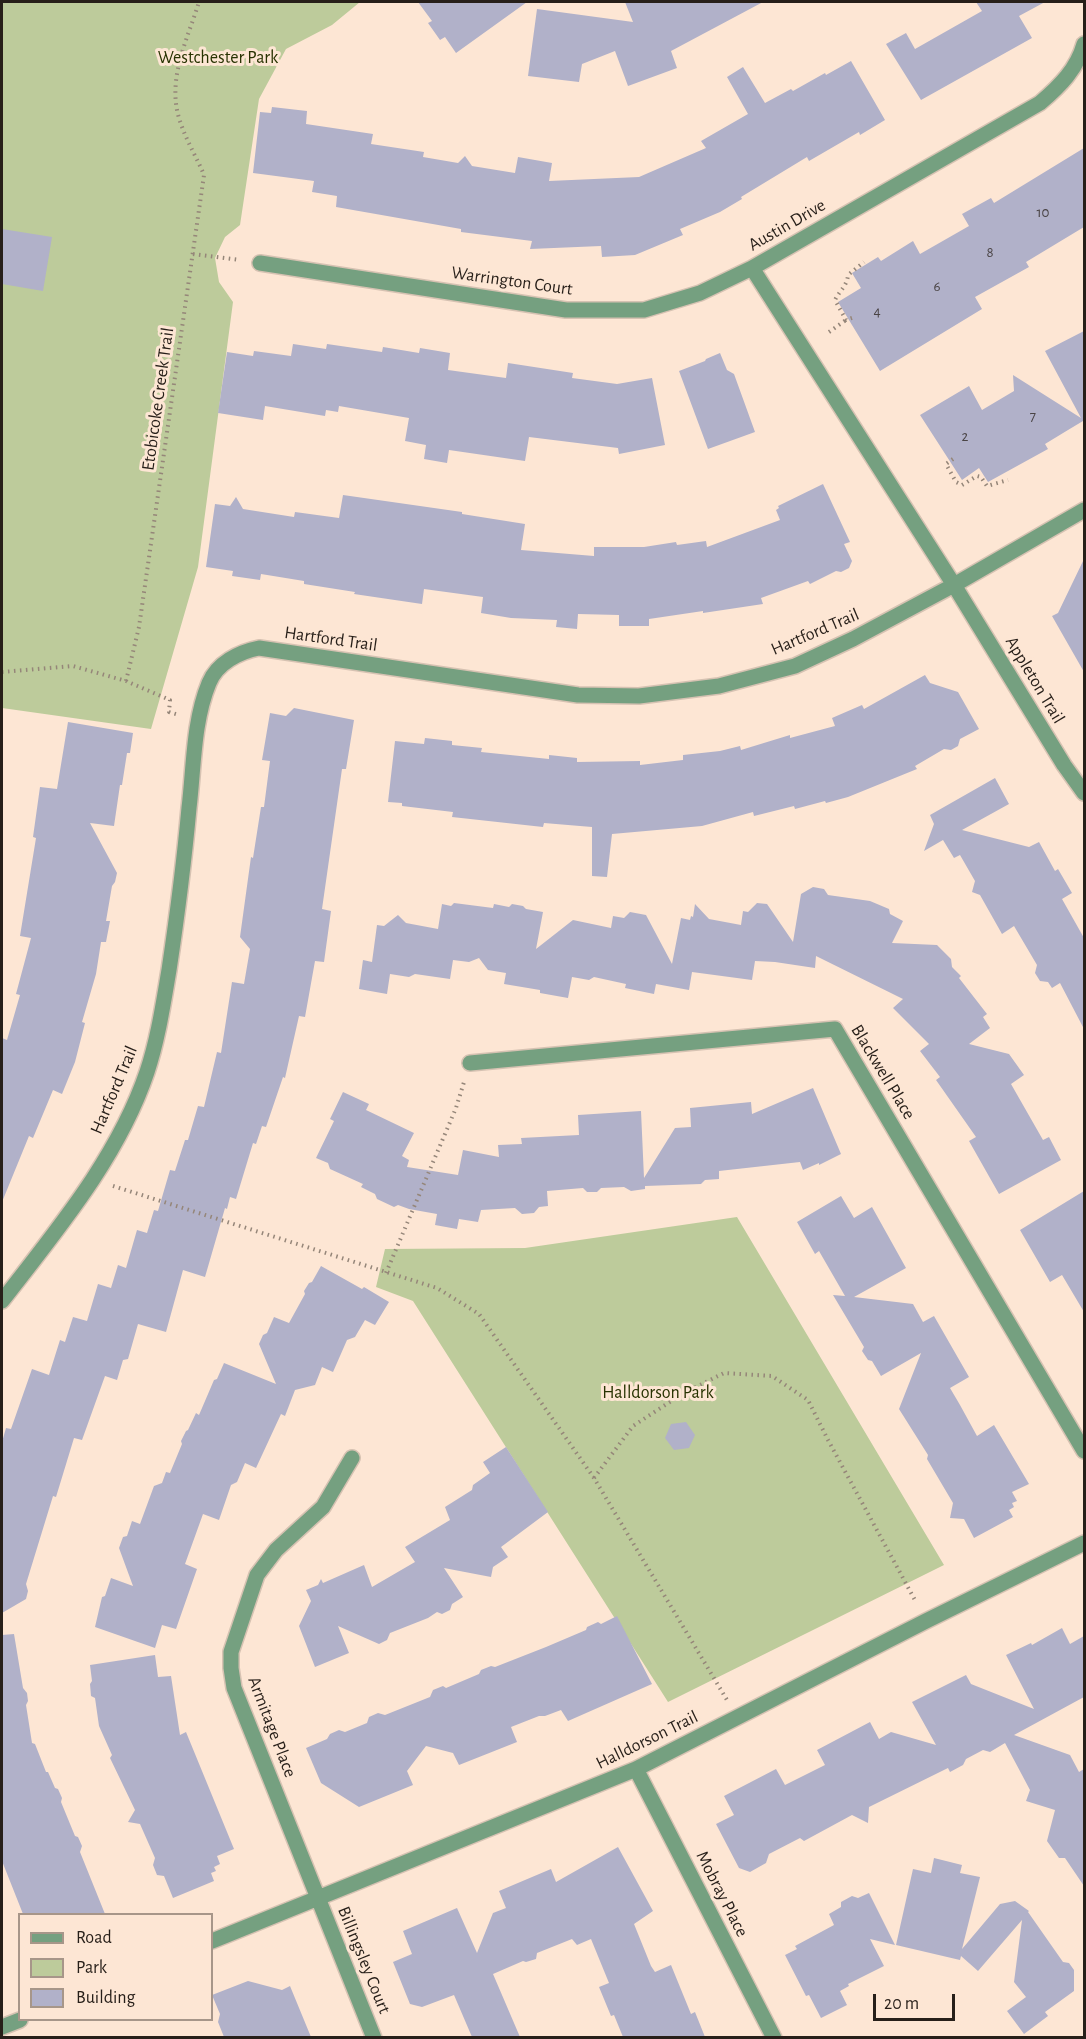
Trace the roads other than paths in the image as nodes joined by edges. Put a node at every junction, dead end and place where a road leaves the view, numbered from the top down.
1 (1084, 44) edge
2 (260, 263) road end
3 (752, 268) junction
4 (1084, 510) edge
5 (954, 585) junction
6 (1084, 793) edge
7 (470, 1063) road end
8 (2, 1301) edge
9 (1084, 1451) edge
10 (352, 1458) dead end
11 (1084, 1543) edge
12 (636, 1769) junction
13 (318, 1897) junction
14 (213, 1941) edge
15 (18, 2020) edge
16 (2, 2029) edge
17 (4, 2037) edge
18 (374, 2037) edge
19 (774, 2037) edge

1 - 3 street, Austin Drive
2 - 3 street, Warrington Court
3 - 5 street, Austin Drive
4 - 5 street, Hartford Trail
5 - 6 street, Appleton Trail
5 - 8 street, Hartford Trail
7 - 9 street, Blackwell Place
10 - 13 street, Armitage Place
11 - 12 street, Halldorson Trail
12 - 13 street, Halldorson Trail
12 - 19 street, Mobray Place
13 - 14 street, Halldorson Trail
13 - 18 street, Billingsley Court
15 - 16 street
16 - 17 street

